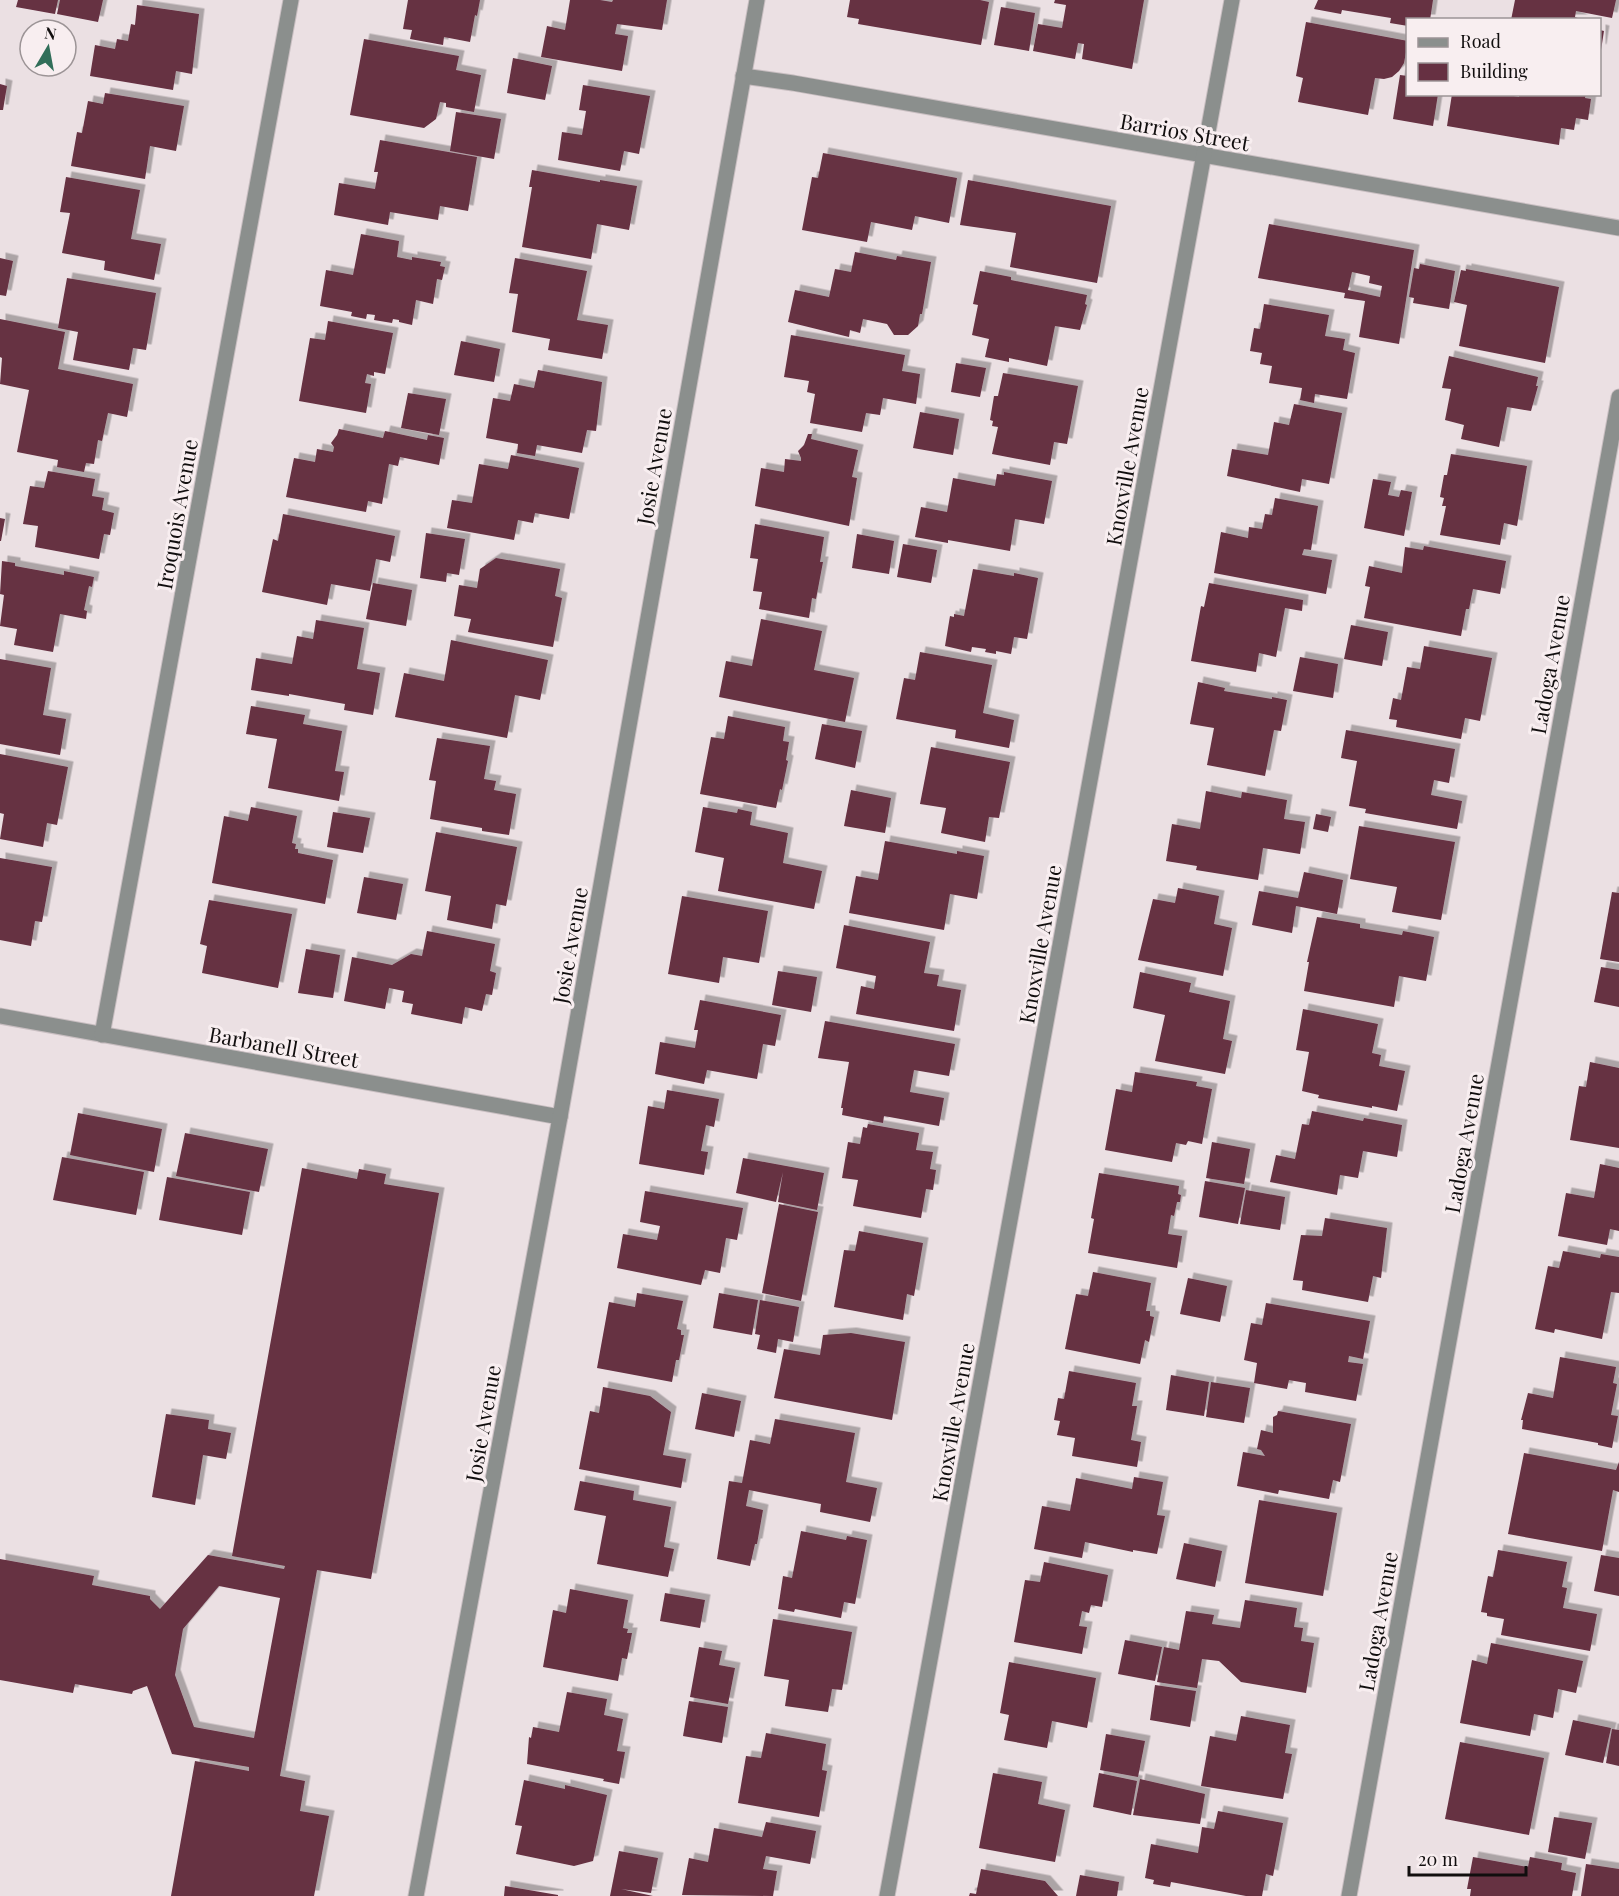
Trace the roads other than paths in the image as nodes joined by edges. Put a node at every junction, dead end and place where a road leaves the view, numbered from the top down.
1 (291, 0) edge
2 (757, 0) edge
3 (1232, 0) edge
4 (743, 76) junction
5 (1204, 156) junction
6 (1619, 228) edge
7 (1619, 397) edge
8 (0, 1016) edge
9 (102, 1035) junction
10 (560, 1117) junction
11 (416, 1896) edge
12 (886, 1896) edge
13 (1349, 1896) edge

1 - 9 street, Iroquois Avenue
2 - 4 street, Josie Avenue
3 - 5 street, Knoxville Avenue
4 - 5 street, Barrios Street
4 - 10 street, Josie Avenue
5 - 6 street, Barrios Street
5 - 12 street, Knoxville Avenue
7 - 13 street, Ladoga Avenue
8 - 9 street, Barbanell Street
9 - 10 street, Barbanell Street
10 - 11 street, Josie Avenue

